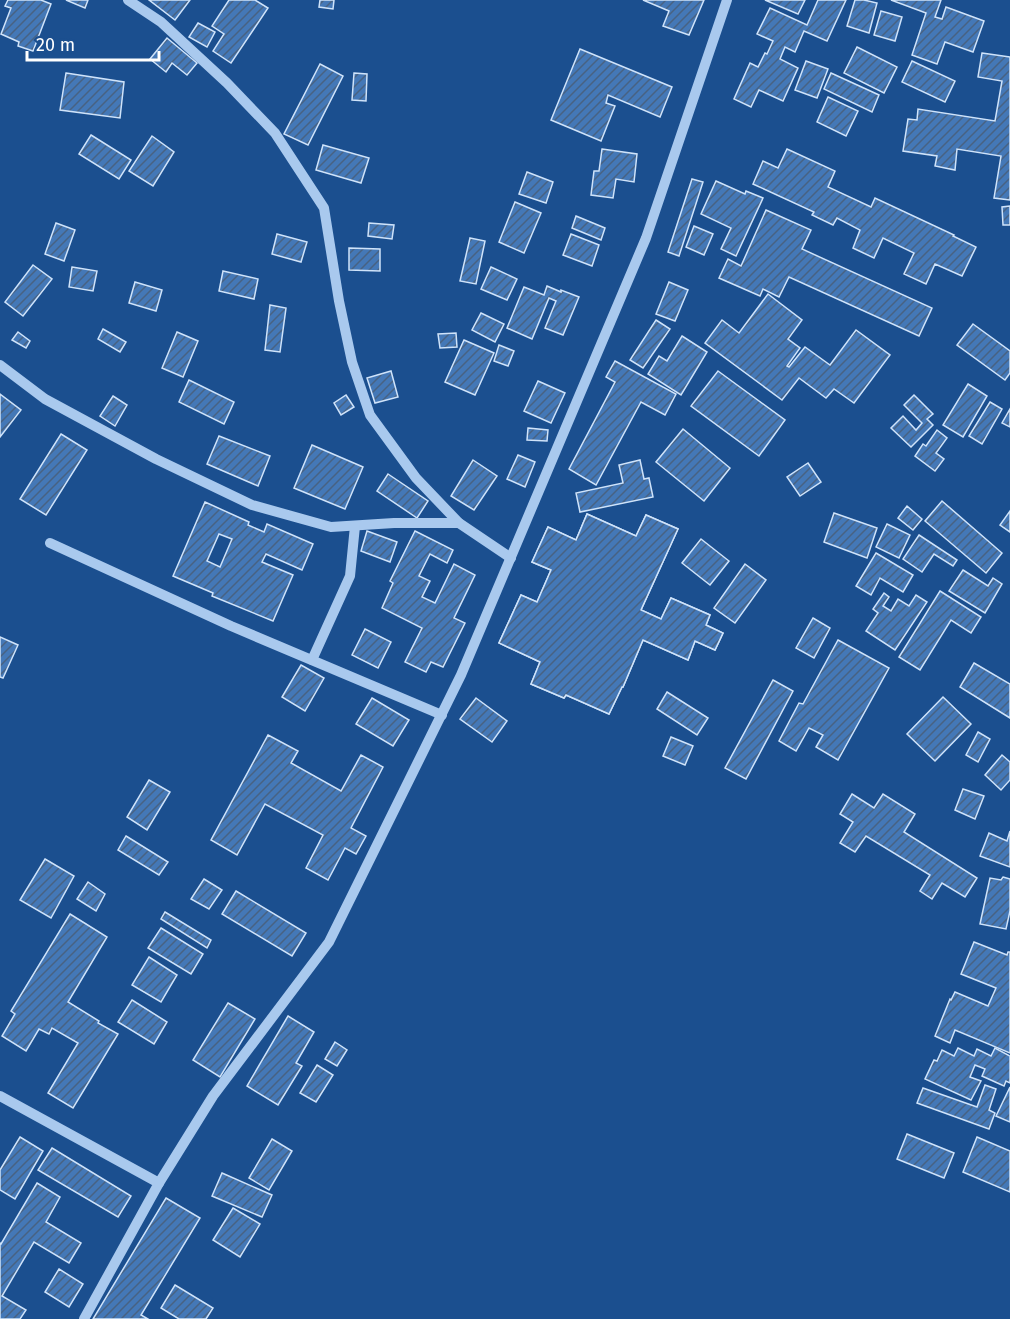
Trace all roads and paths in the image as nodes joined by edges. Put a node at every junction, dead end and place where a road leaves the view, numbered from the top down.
1 (129, 0) edge
2 (727, 0) edge
3 (0, 365) edge
4 (459, 523) junction
5 (355, 526) junction
6 (50, 543) dead end
7 (510, 558) junction
8 (312, 660) junction
9 (442, 715) junction
10 (0, 1096) edge
11 (159, 1184) junction
12 (84, 1319) edge

1 - 4 street
2 - 7 street
3 - 5 street
4 - 5 street
4 - 7 street
5 - 8 street
6 - 8 street
7 - 9 street
8 - 9 street
9 - 11 street
10 - 11 street
11 - 12 street

